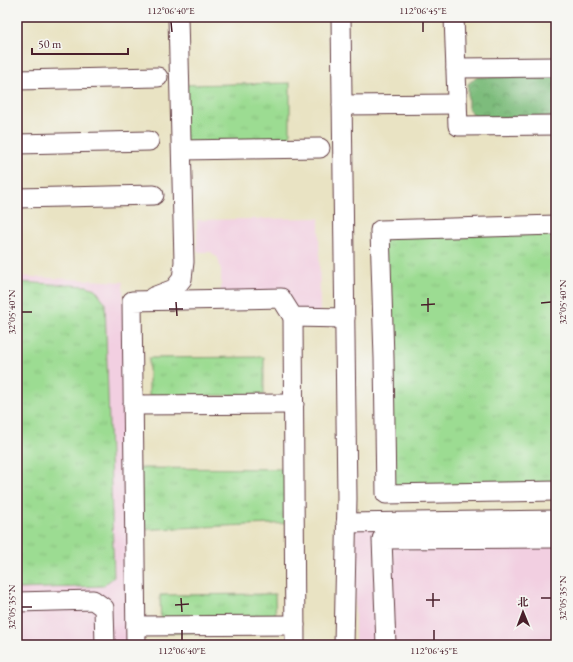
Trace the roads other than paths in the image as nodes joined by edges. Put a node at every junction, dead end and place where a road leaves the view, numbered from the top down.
1 (178, 17) edge
2 (341, 17) edge
3 (454, 17) edge
4 (556, 67) edge
5 (456, 68) junction
6 (158, 77) dead end
7 (17, 80) edge
8 (457, 104) junction
9 (342, 106) junction
10 (556, 125) edge
11 (149, 140) dead end
12 (17, 144) edge
13 (320, 148) dead end
14 (182, 150) junction
15 (154, 195) dead end
16 (17, 198) edge
17 (556, 225) edge
18 (144, 300) junction
19 (293, 317) junction
20 (345, 318) junction
21 (294, 404) junction
22 (133, 405) junction
23 (556, 491) edge
24 (556, 520) edge
25 (346, 523) junction
26 (556, 538) edge
27 (17, 602) edge
28 (295, 625) junction
29 (136, 626) junction
30 (105, 645) edge
31 (136, 645) edge
32 (295, 645) edge
33 (344, 645) edge
34 (386, 645) edge

1 - 14 street
2 - 9 street
3 - 5 street
4 - 5 street
5 - 8 street
6 - 7 street
8 - 9 street
8 - 10 street
9 - 20 street
11 - 12 street
13 - 14 street
14 - 18 street
15 - 16 street
17 - 23 street
18 - 19 street
18 - 22 street
19 - 20 street
19 - 21 street
20 - 25 street
21 - 22 street
21 - 28 street
22 - 29 street
24 - 25 street
25 - 33 street
26 - 34 street
27 - 30 street
28 - 29 street
28 - 32 street
29 - 31 street

